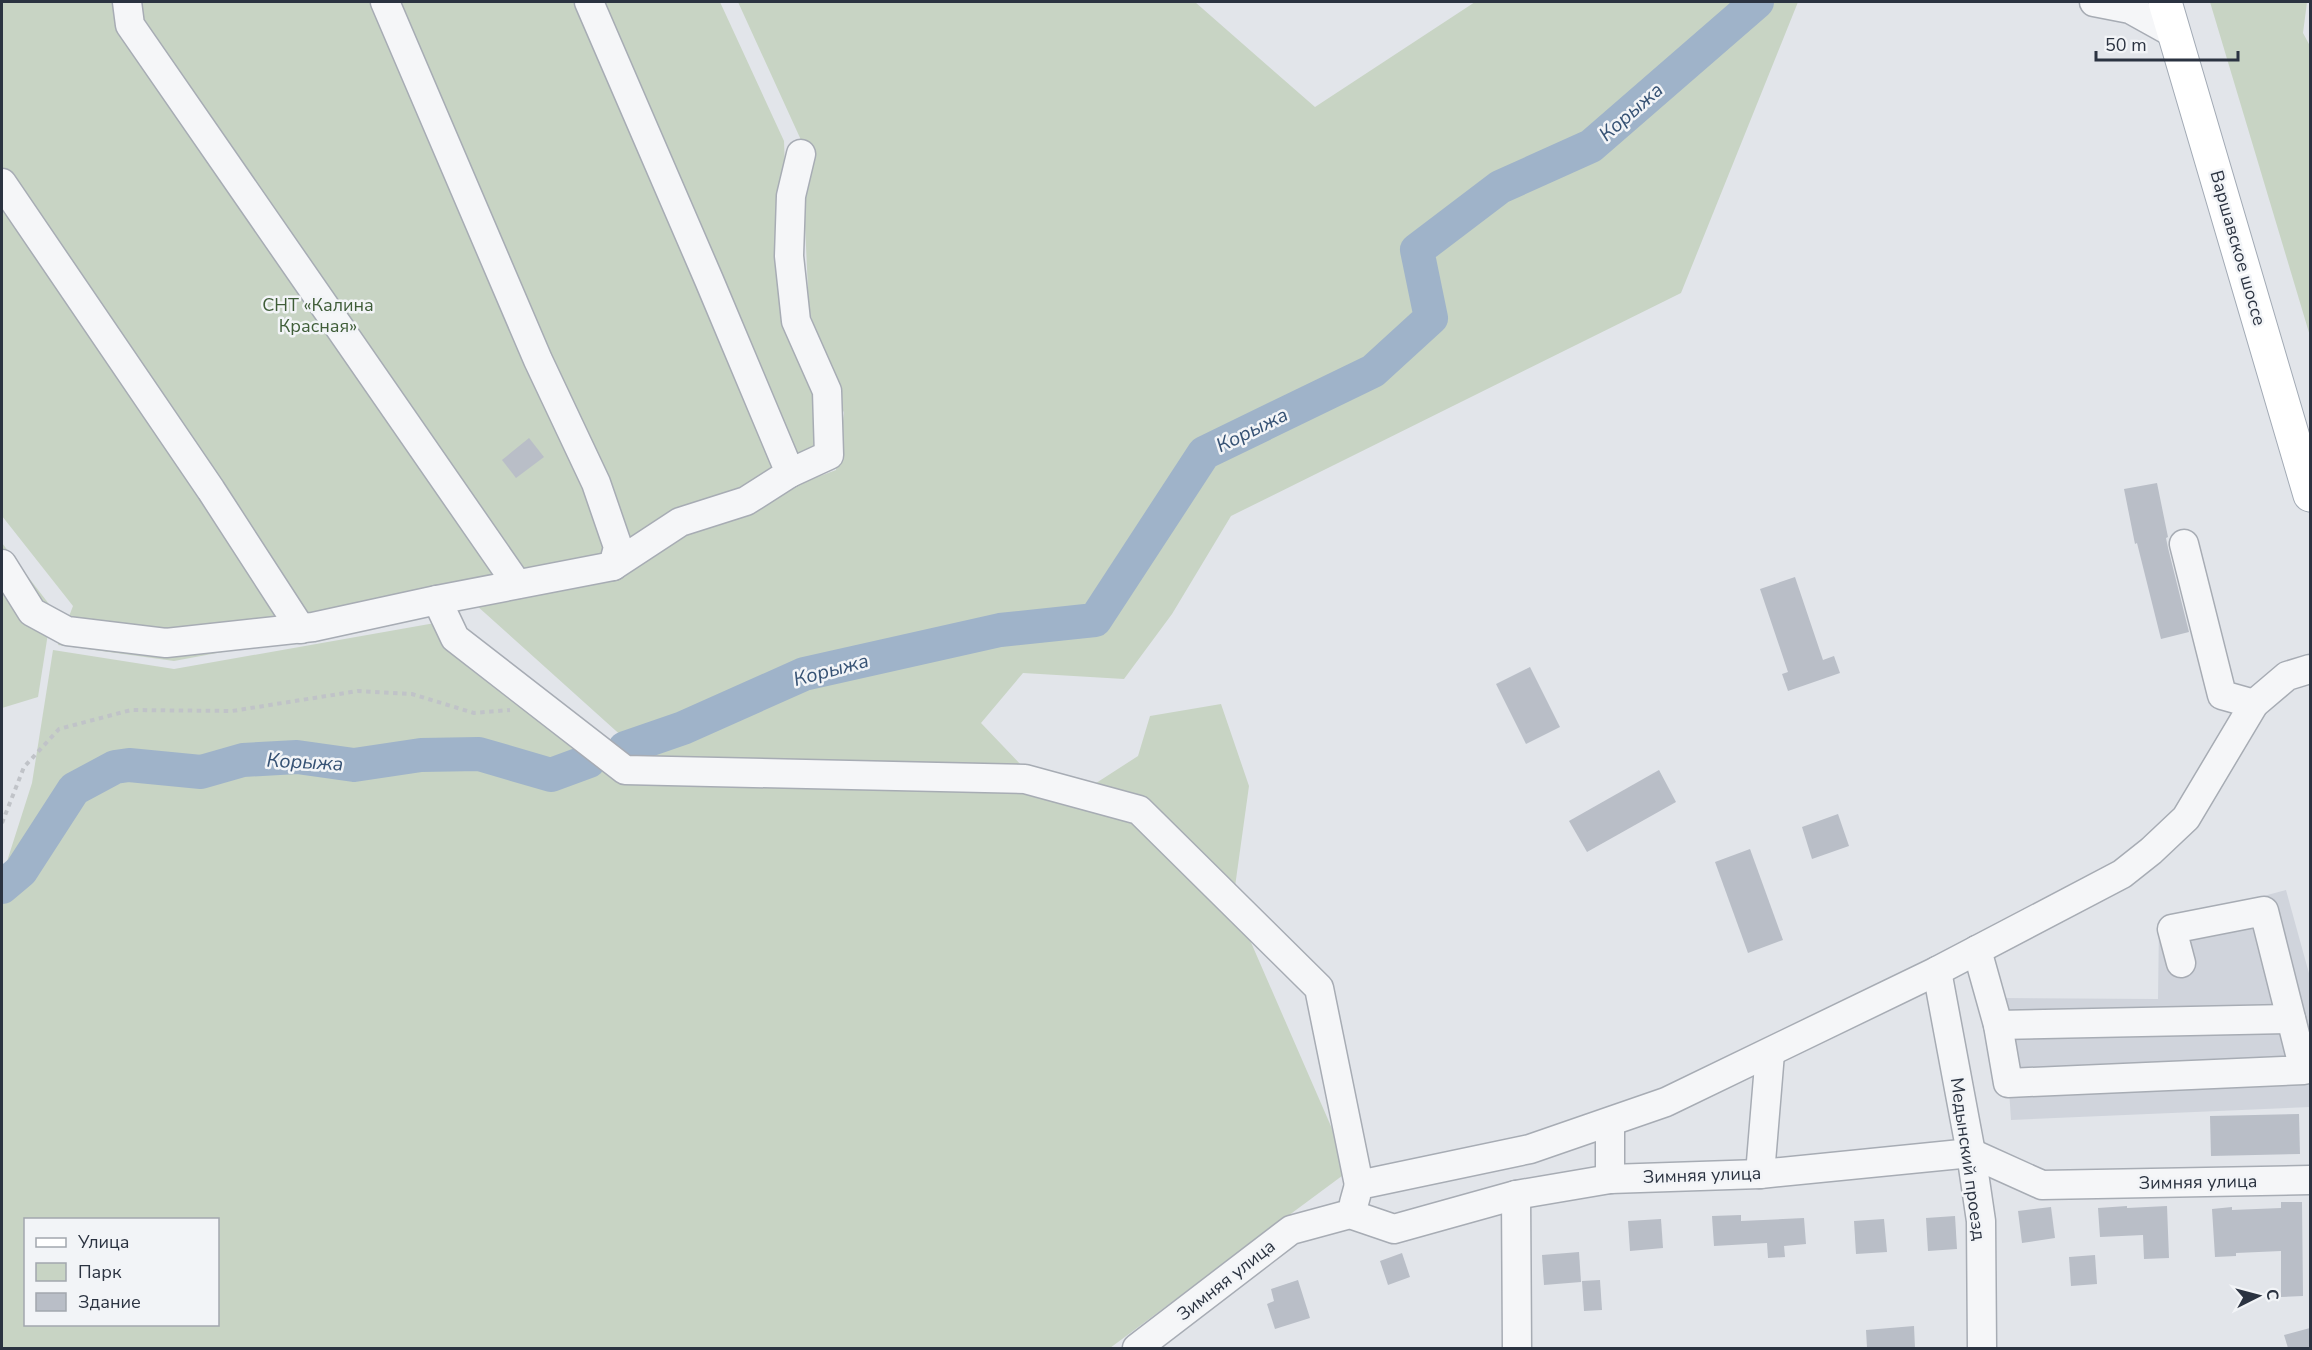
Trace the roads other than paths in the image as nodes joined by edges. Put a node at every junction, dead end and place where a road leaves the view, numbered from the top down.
1 (128, 2) edge
2 (385, 2) edge
3 (589, 2) edge
4 (2094, 2) edge
5 (2165, 2) edge
6 (2175, 34) junction
7 (801, 154) dead end
8 (2, 183) edge
9 (790, 472) junction
10 (2310, 495) edge
11 (2184, 544) dead end
12 (2, 564) edge
13 (613, 566) junction
14 (517, 584) junction
15 (437, 600) junction
16 (301, 628) junction
17 (2310, 669) edge
18 (2254, 704) junction
19 (1977, 950) junction
20 (2181, 963) dead end
21 (1937, 971) junction
22 (2291, 1019) junction
23 (1998, 1025) junction
24 (1770, 1053) junction
25 (1610, 1122) junction
26 (1971, 1153) junction
27 (1760, 1174) junction
28 (1610, 1179) junction
29 (2310, 1180) edge
30 (1359, 1185) junction
31 (1516, 1195) junction
32 (1350, 1214) junction
33 (1137, 1348) edge
34 (1517, 1348) edge
35 (1982, 1348) edge

1 - 14 street
2 - 13 street
3 - 9 street
4 - 6 street
5 - 6 main road, Варшавское шоссе
6 - 10 main road, Варшавское шоссе
7 - 9 street
8 - 16 street
9 - 13 street
11 - 18 street
12 - 16 street
13 - 14 street
14 - 15 street
15 - 16 street
15 - 30 street
17 - 18 street
18 - 19 street
19 - 21 street
19 - 23 street
20 - 22 street
21 - 24 street
21 - 26 street, Медынский проезд
22 - 23 street
22 - 23 street
24 - 25 street
24 - 27 street
25 - 28 street
25 - 30 street
26 - 27 street, Зимняя улица
26 - 29 street, Зимняя улица
26 - 35 street, Медынский проезд
27 - 28 street, Зимняя улица
28 - 31 street, Зимняя улица
30 - 32 street
31 - 32 street, Зимняя улица
31 - 34 street
32 - 33 street, Зимняя улица

